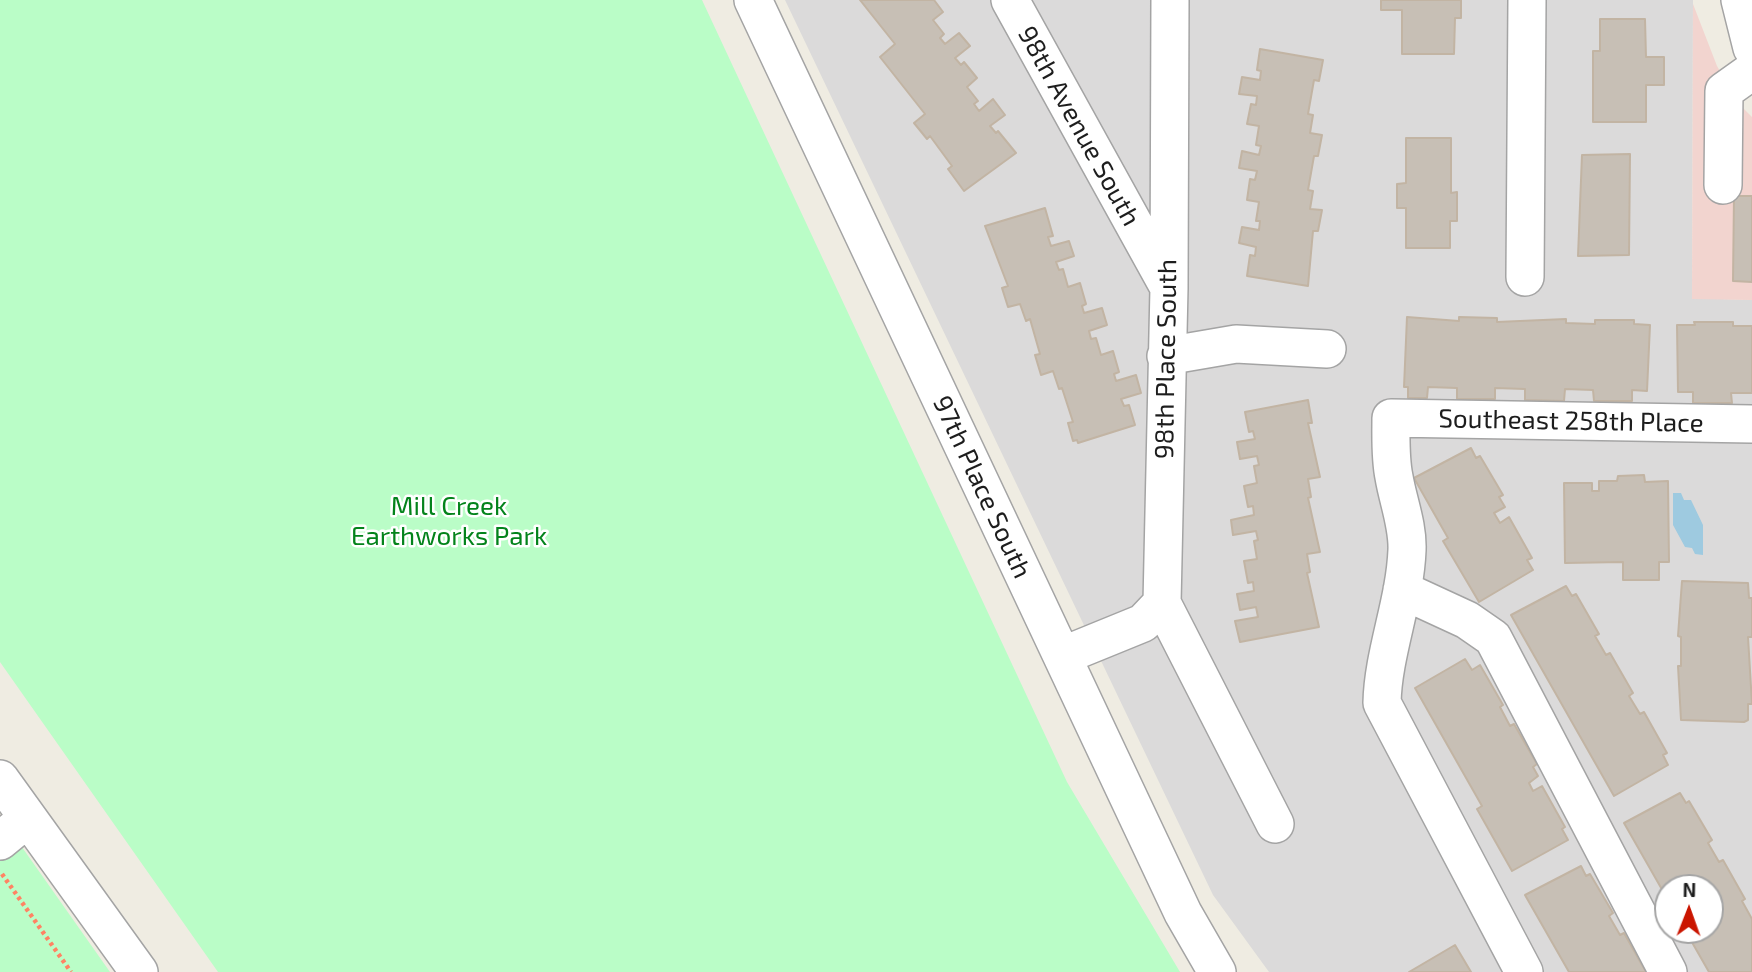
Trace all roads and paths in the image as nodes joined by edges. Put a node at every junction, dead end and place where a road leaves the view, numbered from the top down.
1 (753, 0) edge
2 (1010, 0) edge
3 (1170, 0) edge
4 (1527, 0) edge
5 (1740, 0) edge
6 (1752, 48) edge
7 (1752, 71) edge
8 (1723, 185) dead end
9 (1525, 277) dead end
10 (1169, 288) junction
11 (1327, 349) dead end
12 (1166, 356) junction
13 (1752, 424) edge
14 (1402, 590) junction
15 (1162, 603) junction
16 (1062, 656) junction
17 (0, 779) edge
18 (28, 818) junction
19 (1275, 824) dead end
20 (0, 841) edge
21 (0, 870) edge
22 (71, 972) edge
23 (139, 972) edge
24 (1217, 972) edge
25 (1524, 972) edge
26 (1668, 972) edge

1 - 16 street, 97th Place South
2 - 10 street, 98th Avenue South
3 - 10 street, 98th Place South
4 - 9 street
5 - 6 street
7 - 8 street
10 - 12 street, 98th Place South
11 - 12 street
12 - 15 street, 98th Place South
13 - 14 street, Southeast 258th Place
14 - 25 street
14 - 26 street
15 - 16 street
15 - 19 street
16 - 24 street, 97th Place South
17 - 18 street
18 - 20 street
18 - 23 street
21 - 22 path

